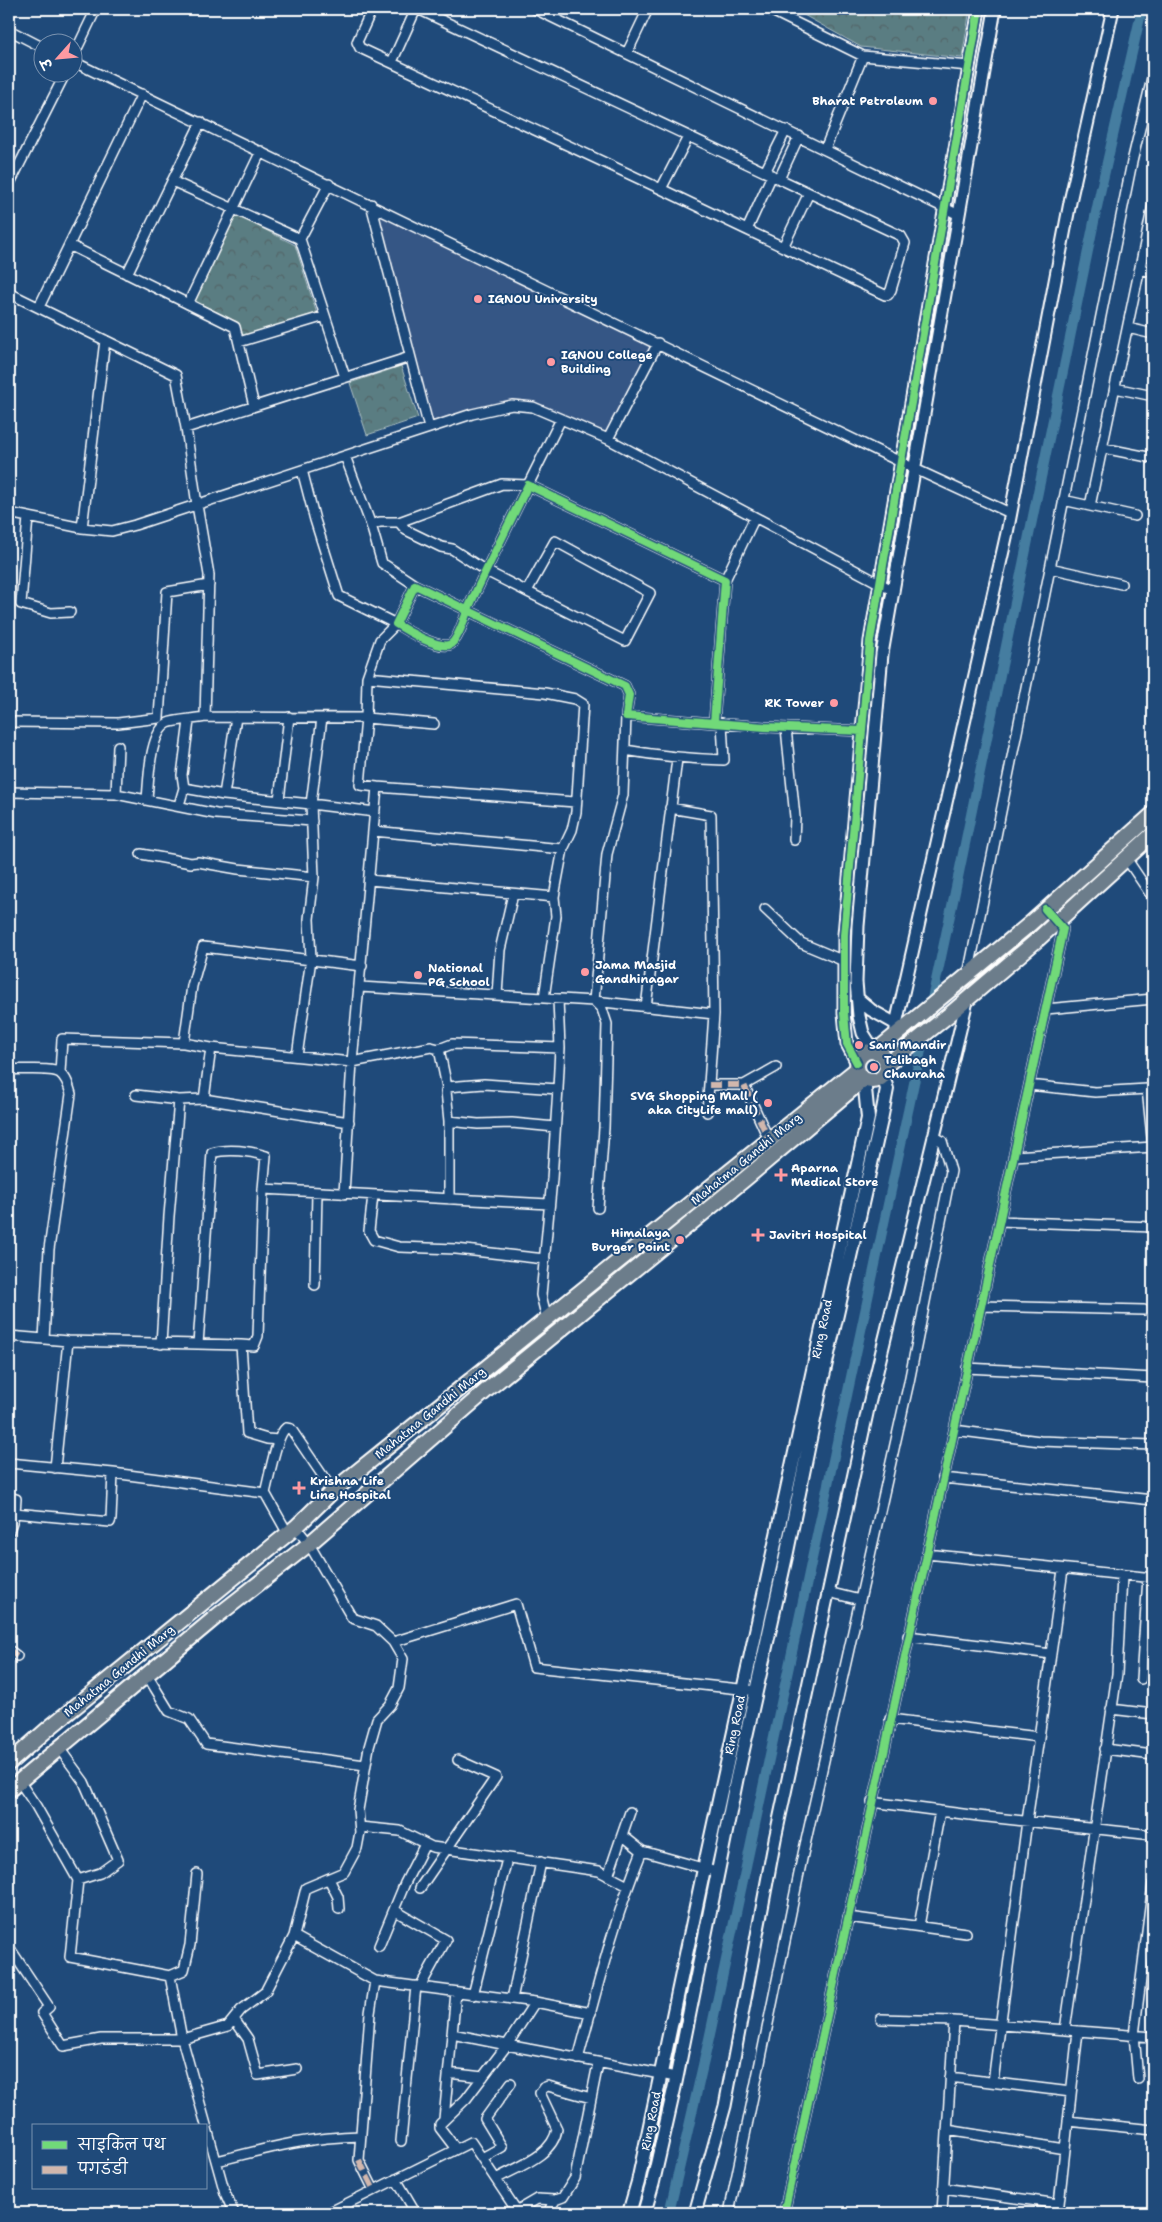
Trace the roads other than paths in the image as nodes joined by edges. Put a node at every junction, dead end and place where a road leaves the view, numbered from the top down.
1 (96, 9) edge
2 (372, 9) edge
3 (417, 9) edge
4 (535, 9) edge
5 (648, 9) edge
6 (768, 9) edge
7 (979, 9) edge
8 (995, 9) edge
9 (1113, 9) edge
10 (780, 11) edge
11 (9, 30) edge
12 (82, 39) edge
13 (32, 42) edge
14 (627, 53) junction
15 (863, 56) junction
16 (392, 62) junction
17 (82, 65) edge
18 (969, 66) junction
19 (1153, 74) edge
20 (61, 82) edge
21 (142, 94) junction
22 (200, 122) junction
23 (786, 130) junction
24 (799, 136) junction
25 (688, 137) junction
26 (825, 149) junction
27 (261, 151) junction
28 (772, 175) junction
29 (172, 181) junction
30 (328, 184) junction
31 (9, 185) edge
32 (662, 189) junction
33 (810, 193) junction
34 (371, 204) junction
35 (945, 208) junction
36 (1153, 208) edge
37 (233, 209) junction
38 (959, 215) junction
39 (747, 230) junction
40 (300, 239) junction
41 (69, 245) junction
42 (783, 247) junction
43 (1140, 269) junction
44 (1153, 272) edge
45 (128, 274) junction
46 (9, 293) edge
47 (188, 304) junction
48 (39, 307) junction
49 (325, 316) junction
50 (1128, 328) junction
51 (1153, 334) edge
52 (105, 340) junction
53 (238, 342) junction
54 (658, 344) junction
55 (410, 356) junction
56 (345, 377) junction
57 (1115, 388) junction
58 (1153, 396) edge
59 (254, 406) junction
60 (561, 419) junction
61 (186, 428) junction
62 (429, 428) junction
63 (608, 440) junction
64 (1103, 448) junction
65 (345, 456) junction
66 (1148, 457) dead end
67 (902, 462) junction
68 (915, 469) junction
69 (302, 470) junction
70 (528, 485) junction
71 (1063, 500) junction
72 (197, 505) junction
73 (1090, 506) junction
74 (9, 513) edge
75 (1010, 513) junction
76 (1135, 516) dead end
77 (28, 517) junction
78 (755, 517) junction
79 (399, 522) junction
80 (371, 525) junction
81 (82, 528) junction
82 (1050, 568) junction
83 (486, 571) junction
84 (725, 580) junction
85 (880, 584) junction
86 (1121, 584) dead end
87 (209, 585) junction
88 (415, 585) junction
89 (894, 591) junction
90 (527, 592) junction
91 (468, 610) junction
92 (70, 612) dead end
93 (396, 624) junction
94 (367, 677) junction
95 (626, 716) junction
96 (205, 717) junction
97 (236, 717) junction
98 (289, 718) junction
99 (322, 718) junction
100 (366, 718) junction
101 (189, 721) junction
102 (9, 722) edge
103 (718, 723) junction
104 (434, 724) dead end
105 (786, 728) junction
106 (862, 731) junction
107 (118, 746) dead end
108 (625, 750) junction
109 (677, 759) junction
110 (184, 788) junction
111 (377, 788) junction
112 (9, 792) edge
113 (116, 794) junction
114 (224, 795) junction
115 (147, 799) junction
116 (279, 800) junction
117 (575, 802) junction
118 (311, 804) junction
119 (178, 805) junction
120 (670, 808) junction
121 (375, 812) junction
122 (1153, 814) edge
123 (312, 821) junction
124 (373, 831) junction
125 (1153, 834) edge
126 (794, 840) dead end
127 (563, 849) junction
128 (141, 854) dead end
129 (1126, 858) junction
130 (314, 877) junction
131 (369, 880) junction
132 (513, 894) junction
133 (554, 897) junction
134 (1153, 898) edge
135 (765, 909) dead end
136 (1045, 909) junction
137 (1056, 921) junction
138 (310, 959) junction
139 (844, 961) junction
140 (362, 966) junction
141 (968, 976) junction
142 (360, 987) junction
143 (497, 995) junction
144 (544, 998) junction
145 (558, 998) junction
146 (857, 998) junction
147 (1153, 999) edge
148 (966, 1000) junction
149 (594, 1001) junction
150 (646, 1007) junction
151 (1046, 1009) junction
152 (714, 1014) junction
153 (896, 1030) junction
154 (184, 1043) junction
155 (211, 1048) junction
156 (560, 1048) junction
157 (439, 1049) junction
158 (875, 1052) junction
159 (297, 1056) junction
160 (352, 1062) junction
161 (776, 1067) dead end
162 (9, 1069) edge
163 (859, 1070) junction
164 (885, 1070) junction
165 (60, 1073) junction
166 (709, 1085) junction
167 (744, 1085) junction
168 (1029, 1085) junction
169 (447, 1087) junction
170 (558, 1089) junction
171 (136, 1096) dead end
172 (204, 1099) junction
173 (179, 1100) junction
174 (707, 1112) dead end
175 (449, 1120) junction
176 (349, 1122) junction
177 (555, 1126) junction
178 (933, 1136) junction
179 (770, 1140) junction
180 (1014, 1156) junction
181 (263, 1190) junction
182 (317, 1192) junction
183 (344, 1194) junction
184 (373, 1195) junction
185 (450, 1199) junction
186 (549, 1204) junction
187 (598, 1208) dead end
188 (1000, 1221) junction
189 (1153, 1227) edge
190 (545, 1260) junction
191 (316, 1285) dead end
192 (981, 1306) junction
193 (1144, 1310) dead end
194 (547, 1319) junction
195 (9, 1336) edge
196 (44, 1339) junction
197 (68, 1342) junction
198 (161, 1344) junction
199 (198, 1344) junction
200 (241, 1345) junction
201 (967, 1368) junction
202 (1153, 1378) edge
203 (954, 1430) junction
204 (279, 1440) junction
205 (1153, 1446) edge
206 (9, 1463) edge
207 (55, 1468) junction
208 (113, 1473) junction
209 (943, 1478) junction
210 (333, 1491) junction
211 (265, 1493) junction
212 (9, 1497) edge
213 (1153, 1500) edge
214 (15, 1513) junction
215 (292, 1531) junction
216 (9, 1532) edge
217 (310, 1544) junction
218 (926, 1554) junction
219 (1062, 1570) junction
220 (1122, 1576) junction
221 (1151, 1578) edge
222 (828, 1592) junction
223 (860, 1600) junction
224 (908, 1636) junction
225 (393, 1642) junction
226 (9, 1650) edge
227 (1050, 1654) junction
228 (18, 1656) dead end
229 (147, 1675) junction
230 (1141, 1679) dead end
231 (750, 1690) junction
232 (1112, 1709) junction
233 (1153, 1714) edge
234 (890, 1719) junction
235 (1039, 1737) junction
236 (59, 1748) junction
237 (1105, 1749) junction
238 (1153, 1755) edge
239 (458, 1760) dead end
240 (9, 1763) edge
241 (365, 1765) junction
242 (14, 1786) edge
243 (872, 1802) junction
244 (940, 1811) junction
245 (630, 1812) dead end
246 (1026, 1821) junction
247 (360, 1827) junction
248 (1093, 1828) junction
249 (1153, 1834) edge
250 (622, 1835) junction
251 (426, 1844) junction
252 (449, 1849) junction
253 (642, 1852) junction
254 (541, 1862) junction
255 (506, 1863) dead end
256 (704, 1869) junction
257 (718, 1872) junction
258 (197, 1874) dead end
259 (608, 1876) junction
260 (78, 1880) junction
261 (329, 1880) junction
262 (1153, 1884) edge
263 (628, 1886) junction
264 (420, 1888) dead end
265 (339, 1909) dead end
266 (394, 1910) junction
267 (848, 1917) junction
268 (919, 1926) junction
269 (966, 1933) dead end
270 (294, 1936) junction
271 (379, 1946) dead end
272 (9, 1947) edge
273 (170, 1976) junction
274 (375, 1981) junction
275 (418, 1987) junction
276 (456, 1992) junction
277 (473, 1995) junction
278 (512, 1999) junction
279 (535, 2002) junction
280 (591, 2013) junction
281 (234, 2018) junction
282 (881, 2019) dead end
283 (954, 2020) junction
284 (999, 2024) junction
285 (1065, 2030) junction
286 (1078, 2031) junction
287 (452, 2034) junction
288 (1134, 2035) junction
289 (1153, 2037) edge
290 (182, 2039) junction
291 (507, 2045) junction
292 (578, 2060) junction
293 (598, 2064) junction
294 (297, 2069) dead end
295 (448, 2073) junction
296 (660, 2074) junction
297 (483, 2077) junction
298 (676, 2077) junction
299 (950, 2077) junction
300 (1138, 2079) dead end
301 (993, 2082) junction
302 (511, 2083) dead end
303 (1071, 2092) junction
304 (591, 2098) junction
305 (444, 2118) junction
306 (1068, 2121) junction
307 (207, 2124) edge
308 (208, 2129) edge
309 (947, 2130) junction
310 (1153, 2130) edge
311 (361, 2136) junction
312 (401, 2141) dead end
313 (456, 2149) junction
314 (1065, 2149) junction
315 (482, 2158) junction
316 (217, 2160) junction
317 (396, 2179) junction
318 (496, 2179) junction
319 (943, 2188) junction
320 (374, 2190) junction
321 (555, 2200) junction
322 (1058, 2209) edge
323 (515, 2212) edge
324 (234, 2213) edge
325 (328, 2213) edge
326 (416, 2213) edge
327 (548, 2213) edge
328 (629, 2213) edge
329 (644, 2213) edge
330 (695, 2213) edge
331 (729, 2213) edge
332 (784, 2213) edge
333 (942, 2213) edge

1 - 12 street
2 - 16 street
3 - 16 street
3 - 25 street
4 - 14 street
5 - 14 street
6 - 10 street
7 - 18 street
8 - 38 street
9 - 75 street
10 - 15 street
11 - 13 street
14 - 23 street
15 - 18 street
15 - 26 street
16 - 32 street
17 - 21 street
18 - 35 street
19 - 71 street
20 - 31 street
21 - 22 street
21 - 41 street
22 - 27 street
22 - 29 street
23 - 24 street
23 - 28 street
24 - 26 street
24 - 28 street
25 - 28 street
25 - 32 street
26 - 35 street
27 - 30 street
27 - 37 street
28 - 33 street
28 - 39 street
29 - 37 street
29 - 45 street
30 - 34 street
30 - 40 street
32 - 39 street
33 - 42 street
33 - 42 street
34 - 54 street
34 - 55 street
35 - 38 street
35 - 67 street
36 - 43 street
37 - 40 street
37 - 47 street
38 - 68 street
39 - 42 street
40 - 49 street
41 - 45 street
41 - 48 street
43 - 44 street
43 - 50 street
45 - 47 street
46 - 48 street
47 - 53 street
48 - 52 street
49 - 53 street
49 - 56 street
50 - 51 street
50 - 57 street
52 - 61 street
52 - 81 street
53 - 59 street
54 - 63 street
54 - 67 street
55 - 56 street
55 - 62 street
56 - 59 street
57 - 58 street
57 - 64 street
59 - 61 street
60 - 62 street
60 - 63 street
60 - 70 street
61 - 72 street
62 - 65 street
63 - 78 street
64 - 66 street
64 - 73 street
65 - 69 street
65 - 80 street
67 - 68 street
67 - 85 street
68 - 75 street
68 - 89 street
69 - 72 street
69 - 93 street
70 - 79 street
70 - 83 street
70 - 84 street
71 - 73 street
71 - 82 street
72 - 81 street
72 - 87 street
73 - 76 street
74 - 77 street
75 - 153 street
77 - 81 street
77 - 92 street
78 - 84 street
78 - 85 street
79 - 80 street
79 - 83 street
80 - 88 street
82 - 86 street
82 - 141 street
83 - 90 street
83 - 91 street
84 - 103 street
85 - 89 street
85 - 106 street
87 - 96 street
87 - 102 street
88 - 91 street
88 - 93 street
89 - 146 street
90 - 90 street
91 - 93 street
91 - 95 street
93 - 94 street
94 - 100 street
94 - 117 street
95 - 103 street
95 - 108 street
96 - 97 street
96 - 101 street
97 - 98 street
97 - 114 street
98 - 99 street
98 - 116 street
99 - 100 street
99 - 118 street
100 - 104 street
100 - 111 street
101 - 110 street
101 - 115 street
103 - 105 street
103 - 109 street
105 - 106 street
105 - 126 street
106 - 139 street
107 - 113 street
108 - 109 street
108 - 149 street
109 - 120 street
110 - 114 street
110 - 119 street
111 - 117 street
111 - 121 street
112 - 113 street
113 - 115 street
114 - 116 street
115 - 119 street
116 - 118 street
117 - 127 street
118 - 121 street
118 - 123 street
119 - 123 street
120 - 150 street
120 - 152 street
121 - 124 street
122 - 136 main road
123 - 130 street
124 - 127 street
124 - 131 street
125 - 129 main road
127 - 133 street
128 - 130 street
129 - 134 street
129 - 137 main road
130 - 138 street
131 - 132 street
131 - 140 street
132 - 133 street
132 - 143 street
133 - 144 street
135 - 139 street
136 - 137 street
136 - 141 main road
137 - 148 main road
137 - 151 street
138 - 140 street
138 - 154 street
138 - 159 street
139 - 163 street
140 - 142 street
141 - 153 main road
142 - 143 street
142 - 160 street
143 - 144 street
144 - 145 street
145 - 149 street
145 - 156 street
146 - 153 street
146 - 158 street
147 - 151 street
148 - 164 main road
148 - 178 street
149 - 150 street
149 - 187 street
150 - 152 street
151 - 168 street
152 - 166 street
153 - 158 main road
154 - 155 street
154 - 165 street
155 - 159 street
155 - 172 street
156 - 157 street
156 - 170 street
157 - 160 street
157 - 169 street
158 - 163 main road
158 - 164 main road
159 - 160 street
160 - 176 street
161 - 167 street
162 - 165 street
163 - 164 main road
163 - 179 main road, Mahatma Gandhi Marg
163 - 217 main road
163 - 231 main road, Ring Road
164 - 231 main road
165 - 196 street
166 - 167 street
166 - 174 street
167 - 179 street
168 - 180 street
168 - 180 street
169 - 170 street
169 - 175 street
170 - 177 street
171 - 173 street
172 - 173 street
172 - 176 street
173 - 198 street
175 - 177 street
175 - 185 street
176 - 183 street
177 - 186 street
178 - 222 street
178 - 223 street
179 - 194 main road, Mahatma Gandhi Marg
180 - 188 street
181 - 182 street
181 - 199 street
181 - 200 street
182 - 183 street
182 - 191 street
183 - 184 street
184 - 185 street
184 - 190 street
185 - 186 street
186 - 190 street
188 - 189 street
188 - 192 street
190 - 194 street
192 - 193 street
192 - 201 street
194 - 210 main road, Mahatma Gandhi Marg
195 - 196 street
196 - 197 street
197 - 198 street
197 - 207 street
198 - 199 street
199 - 200 street
200 - 204 street
201 - 202 street
201 - 203 street
203 - 205 street
203 - 209 street
204 - 210 street
204 - 211 street
206 - 207 street
207 - 208 street
208 - 211 street
208 - 214 street
209 - 213 street
209 - 218 street
210 - 215 main road, Mahatma Gandhi Marg
211 - 215 street
212 - 214 street
214 - 216 street
215 - 217 street
215 - 240 main road, Mahatma Gandhi Marg
217 - 225 street
217 - 229 main road
218 - 219 street
218 - 224 street
219 - 220 street
219 - 227 street
220 - 221 street
220 - 232 street
221 - 230 street
222 - 223 street
222 - 330 street
223 - 331 street
224 - 227 street
224 - 234 street
225 - 231 street
225 - 241 street
226 - 228 street
227 - 235 street
229 - 236 main road
229 - 241 street
231 - 256 main road, Ring Road
231 - 257 main road
232 - 233 street
232 - 237 street
234 - 235 street
234 - 243 street
235 - 246 street
236 - 242 main road
236 - 260 street
237 - 238 street
237 - 248 street
239 - 252 street
241 - 247 street
242 - 260 street
243 - 244 street
243 - 267 street
244 - 246 street
244 - 268 street
245 - 250 street
246 - 248 street
246 - 284 street
247 - 251 street
247 - 261 street
248 - 249 street
248 - 285 street
250 - 253 street
250 - 259 street
251 - 252 street
251 - 266 street
252 - 254 street
252 - 264 street
253 - 256 street
253 - 263 street
254 - 259 street
254 - 278 street
255 - 277 street
256 - 257 street
256 - 296 main road, Ring Road
257 - 298 main road
258 - 273 street
259 - 263 street
260 - 273 street
261 - 265 street
261 - 270 street
262 - 288 street
263 - 280 street
266 - 271 street
266 - 275 street
267 - 268 street
267 - 332 street
268 - 269 street
270 - 274 street
270 - 281 street
272 - 290 street
273 - 290 street
274 - 275 street
274 - 311 street
275 - 276 street
275 - 312 street
276 - 277 street
276 - 287 street
277 - 278 street
278 - 279 street
279 - 280 street
279 - 291 street
280 - 292 street
281 - 290 street
281 - 294 street
282 - 283 street
283 - 284 street
283 - 299 street
284 - 285 street
284 - 301 street
285 - 286 street
286 - 288 street
286 - 303 street
287 - 291 street
287 - 295 street
288 - 289 street
288 - 300 street
290 - 307 street
291 - 292 street
291 - 297 street
292 - 293 street
293 - 296 street
293 - 304 street
295 - 297 street
295 - 305 street
296 - 298 street
296 - 328 main road, Ring Road
297 - 305 street
298 - 329 main road
299 - 301 street
299 - 309 street
301 - 303 street
302 - 315 street
303 - 306 street
304 - 318 street
304 - 321 street
305 - 313 street
306 - 310 street
306 - 314 street
308 - 316 street
309 - 314 street
309 - 319 street
311 - 316 street
311 - 320 street
313 - 315 street
313 - 317 street
314 - 322 street
315 - 318 street
316 - 324 street
317 - 320 street
317 - 326 street
318 - 323 street
319 - 322 street
319 - 333 street
320 - 325 street
321 - 323 street
321 - 327 street

